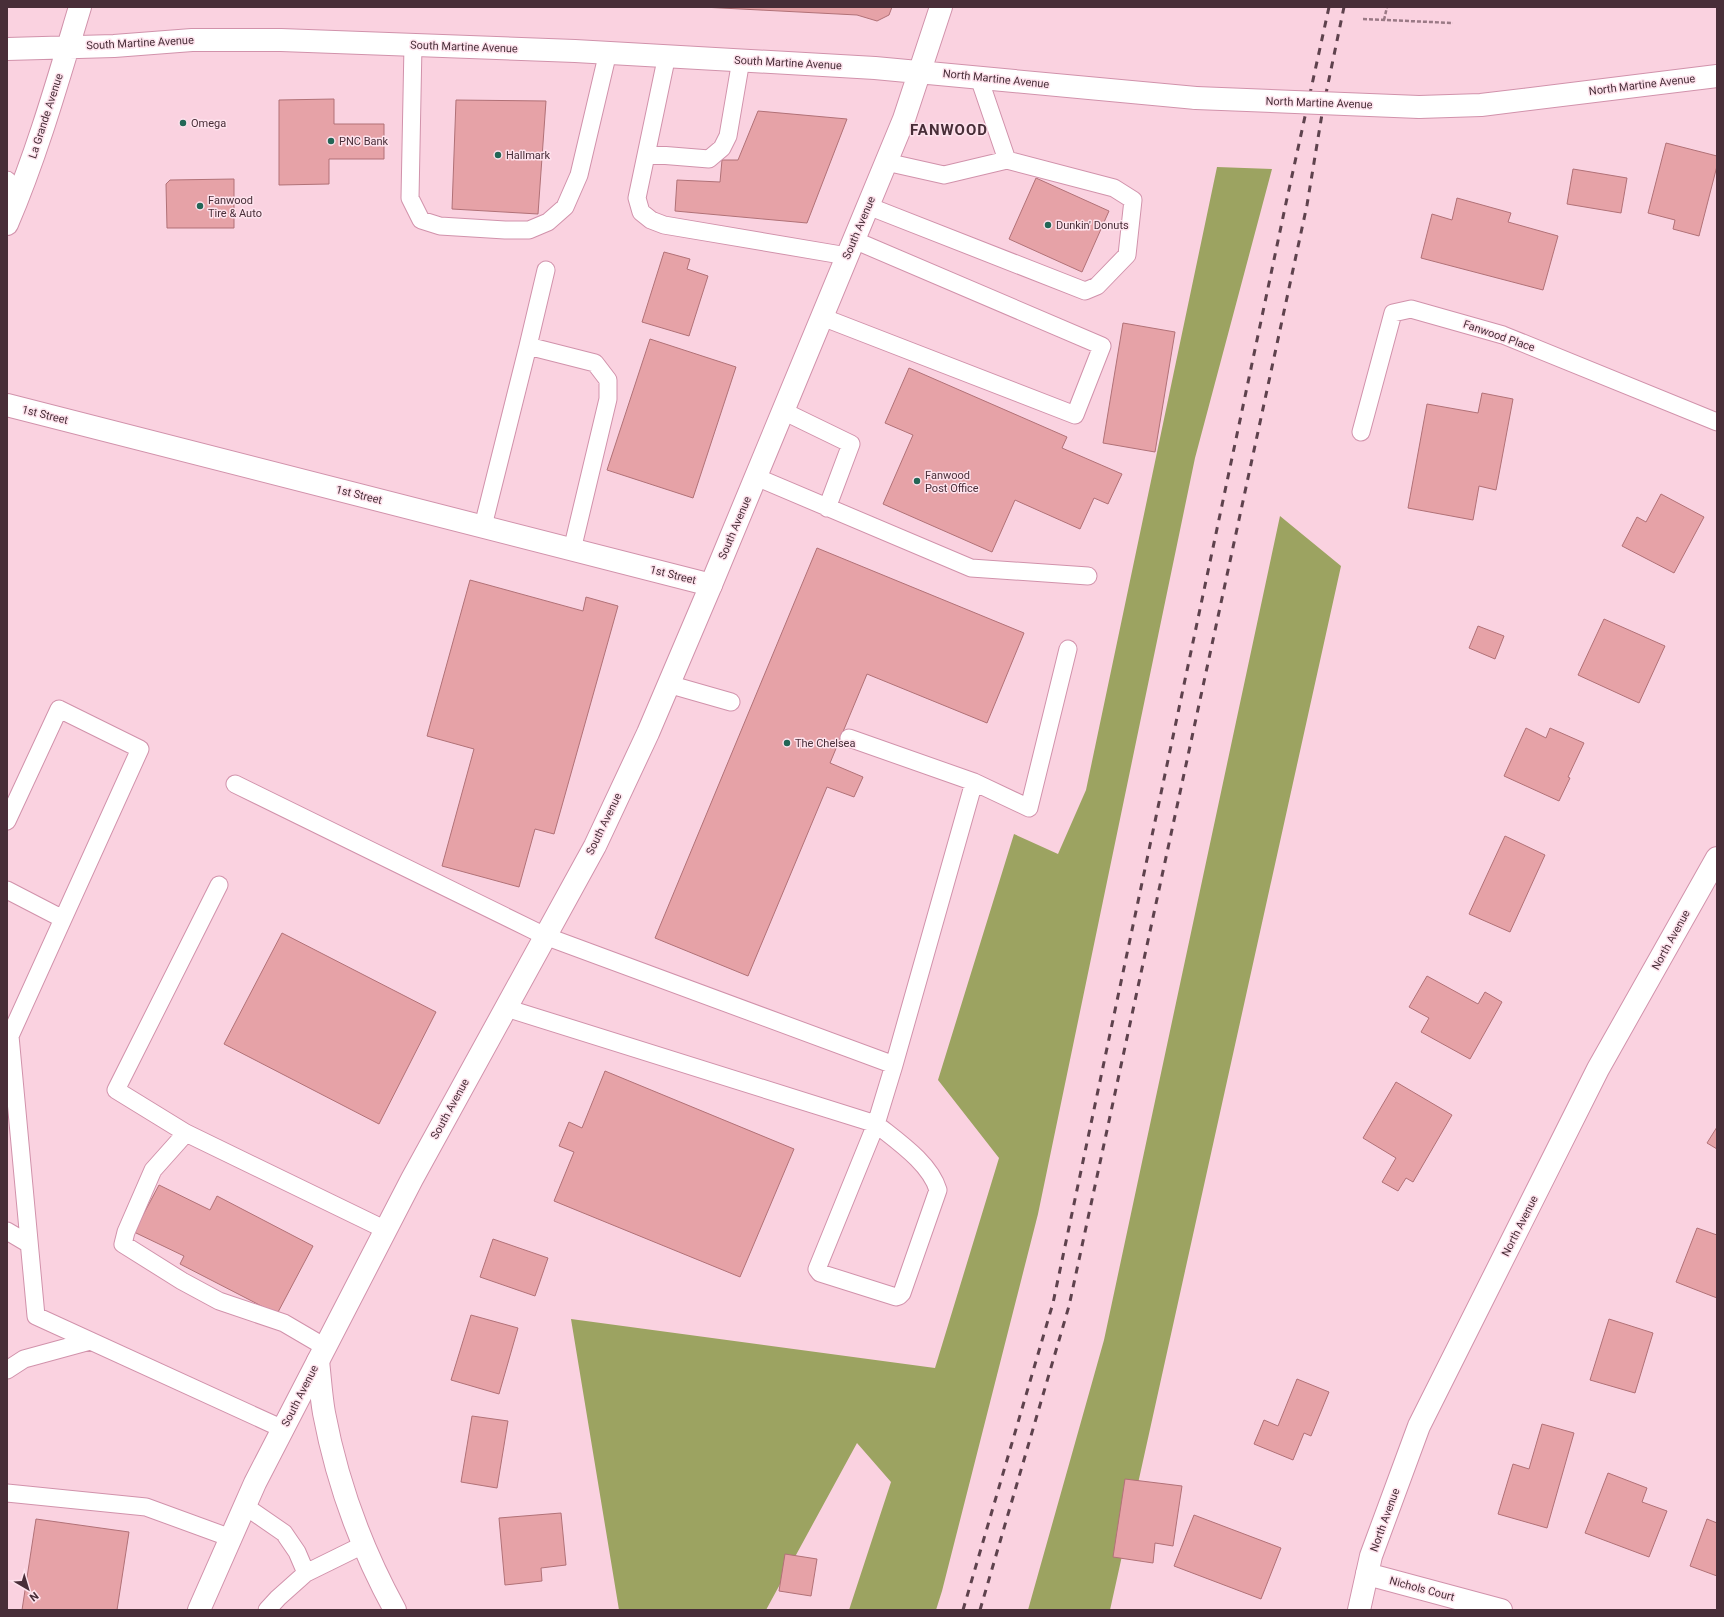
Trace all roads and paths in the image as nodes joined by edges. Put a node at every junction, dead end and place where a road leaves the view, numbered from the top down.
1 (80, 7) edge
2 (941, 7) edge
3 (1387, 7) edge
4 (1363, 19) dead end
5 (1384, 20) junction
6 (1453, 23) dead end
7 (413, 45) junction
8 (68, 47) junction
9 (7, 49) edge
10 (608, 52) junction
11 (667, 56) junction
12 (741, 60) junction
13 (921, 71) junction
14 (1717, 76) edge
15 (979, 78) junction
16 (647, 154) junction
17 (1006, 160) junction
18 (886, 162) junction
19 (14, 186) edge
20 (868, 206) junction
21 (7, 224) edge
22 (850, 248) junction
23 (546, 270) dead end
24 (822, 317) junction
25 (528, 346) junction
26 (7, 405) edge
27 (783, 411) junction
28 (1717, 422) edge
29 (1361, 432) dead end
30 (756, 477) junction
31 (827, 508) junction
32 (483, 526) junction
33 (572, 550) junction
34 (1088, 576) dead end
35 (711, 585) junction
36 (1068, 649) dead end
37 (668, 684) junction
38 (731, 702) dead end
39 (850, 738) dead end
40 (974, 782) junction
41 (236, 784) dead end
42 (7, 821) edge
43 (1717, 858) edge
44 (219, 885) dead end
45 (7, 890) edge
46 (63, 919) junction
47 (545, 936) junction
48 (506, 1008) junction
49 (894, 1065) junction
50 (876, 1124) junction
51 (186, 1133) junction
52 (386, 1230) junction
53 (7, 1231) edge
54 (29, 1244) junction
55 (90, 1341) junction
56 (322, 1354) junction
57 (7, 1370) edge
58 (283, 1429) junction
59 (7, 1493) edge
60 (245, 1506) junction
61 (231, 1538) junction
62 (363, 1545) junction
63 (306, 1574) junction
64 (1367, 1574) junction
65 (199, 1610) edge
66 (267, 1610) edge
67 (396, 1610) edge
68 (1359, 1610) edge
69 (1500, 1610) edge

1 - 8 main road, La Grande Avenue
2 - 13 main road, South Avenue
3 - 5 path
4 - 5 path
5 - 6 path
7 - 8 main road, South Martine Avenue
7 - 10 main road, South Martine Avenue
7 - 10 lane
8 - 9 main road, South Martine Avenue
8 - 19 main road, La Grande Avenue
10 - 11 main road, South Martine Avenue
11 - 12 main road, South Martine Avenue
11 - 16 lane
12 - 13 main road, South Martine Avenue
12 - 16 lane
13 - 15 main road, North Martine Avenue
13 - 18 main road, South Avenue
14 - 15 main road, North Martine Avenue, bridge
15 - 17 lane
16 - 22 lane
17 - 18 lane
17 - 20 lane
18 - 20 main road, South Avenue
19 - 21 main road, La Grande Avenue
20 - 22 main road, South Avenue
22 - 24 main road, South Avenue
22 - 24 lane
23 - 25 lane
24 - 27 main road, South Avenue
25 - 32 lane
25 - 33 lane
26 - 32 main road, 1st Street
27 - 30 main road, South Avenue
27 - 31 lane
28 - 29 lane, Fanwood Place
30 - 31 lane
30 - 35 main road, South Avenue
31 - 34 lane
32 - 33 main road, 1st Street
33 - 35 main road, 1st Street
35 - 37 main road, South Avenue
36 - 40 lane
37 - 38 lane
37 - 47 main road, South Avenue
39 - 40 lane
40 - 49 lane
41 - 47 lane
42 - 46 lane
43 - 64 main road, North Avenue
44 - 51 lane
45 - 46 lane
46 - 54 lane
47 - 48 main road, South Avenue
47 - 49 lane
48 - 50 lane
48 - 52 main road, South Avenue
49 - 50 lane
50 - 50 lane
51 - 52 lane
51 - 56 lane
52 - 56 main road, South Avenue
53 - 54 lane
54 - 55 lane
55 - 57 lane
55 - 58 lane
56 - 58 main road, South Avenue
56 - 62 main road
58 - 60 main road, South Avenue
59 - 61 lane
60 - 61 main road, South Avenue
60 - 63 lane
61 - 65 main road, South Avenue
62 - 63 lane
62 - 67 main road
63 - 66 lane
64 - 68 main road, North Avenue
64 - 69 main road, Nichols Court

